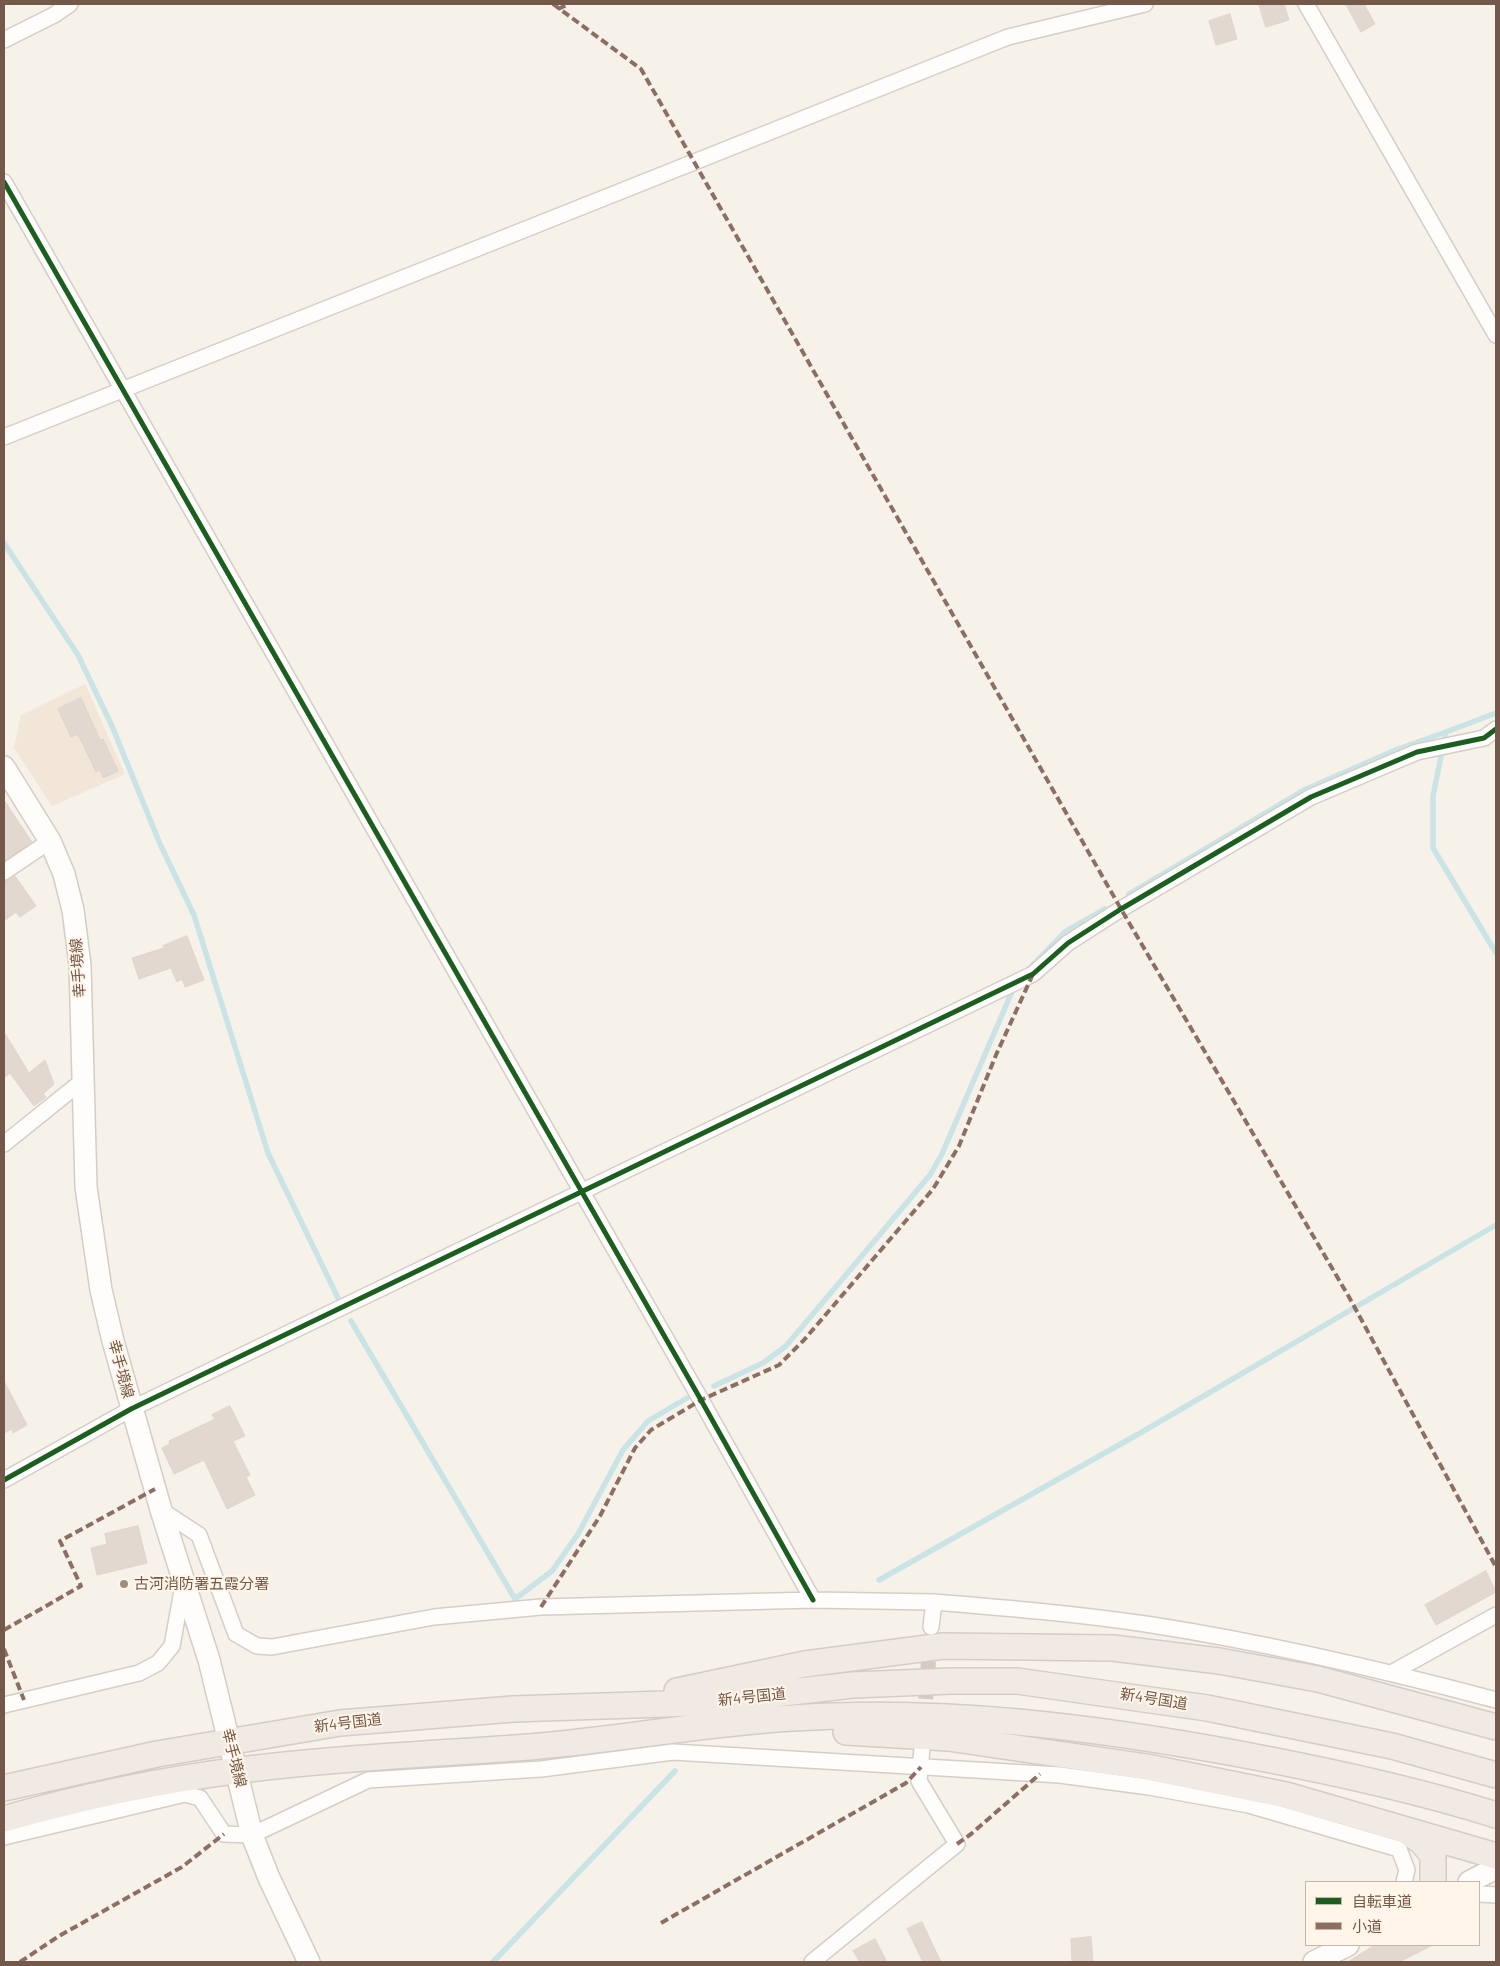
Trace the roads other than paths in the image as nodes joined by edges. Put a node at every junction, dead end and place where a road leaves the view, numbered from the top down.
1 (70, 4) edge
2 (1145, 4) edge
3 (1306, 4) edge
4 (4, 40) edge
5 (4, 182) edge
6 (1496, 335) edge
7 (122, 390) junction
8 (4, 437) edge
9 (1496, 729) edge
10 (4, 767) edge
11 (50, 841) junction
12 (4, 872) edge
13 (82, 1082) junction
14 (4, 1144) edge
15 (581, 1190) junction
16 (131, 1409) junction
17 (4, 1480) edge
18 (161, 1510) junction
19 (184, 1578) junction
20 (813, 1600) junction
21 (934, 1602) junction
22 (1496, 1615) edge
23 (931, 1627) tunnel mouth
24 (1393, 1672) junction
25 (1496, 1700) edge
26 (4, 1704) edge
27 (602, 1706) junction
28 (1496, 1728) edge
29 (686, 1729) junction
30 (230, 1741) junction
31 (922, 1748) dead end
32 (921, 1767) junction
33 (238, 1770) junction
34 (1496, 1775) edge
35 (4, 1788) edge
36 (1496, 1815) edge
37 (4, 1819) edge
38 (1404, 1829) junction
39 (252, 1835) junction
40 (4, 1836) edge
41 (1496, 1856) edge
42 (1496, 1868) edge
43 (1404, 1881) edge
44 (1433, 1881) edge
45 (1471, 1881) edge
46 (1480, 1894) edge
47 (1496, 1895) edge
48 (1346, 1946) edge
49 (309, 1962) edge
50 (812, 1962) edge
51 (1314, 1962) edge

1 - 4 street
2 - 7 street
3 - 6 street
5 - 7 street
7 - 8 street
7 - 15 street
9 - 15 street
10 - 11 main road, 幸手境線
11 - 12 street
11 - 13 main road, 幸手境線
13 - 14 street
13 - 16 main road, 幸手境線
15 - 16 street
15 - 20 street
16 - 17 street
16 - 18 main road, 幸手境線
18 - 19 main road, 幸手境線
18 - 20 street
19 - 26 street
19 - 30 main road, 幸手境線
20 - 21 street
21 - 23 street
21 - 24 street
22 - 24 street
24 - 25 street
27 - 28 highway
27 - 30 highway, 新4号国道
27 - 34 highway, 新4号国道
29 - 33 highway, 新4号国道
29 - 36 highway, 新4号国道
29 - 38 highway
30 - 33 main road, 幸手境線
30 - 35 highway, 新4号国道
31 - 32 street
32 - 39 street
32 - 43 street
32 - 50 street
33 - 37 highway, 新4号国道
33 - 39 main road, 幸手境線
38 - 41 highway
38 - 44 highway
39 - 40 street
39 - 49 main road, 幸手境線
42 - 45 main road
46 - 47 street
48 - 51 main road

